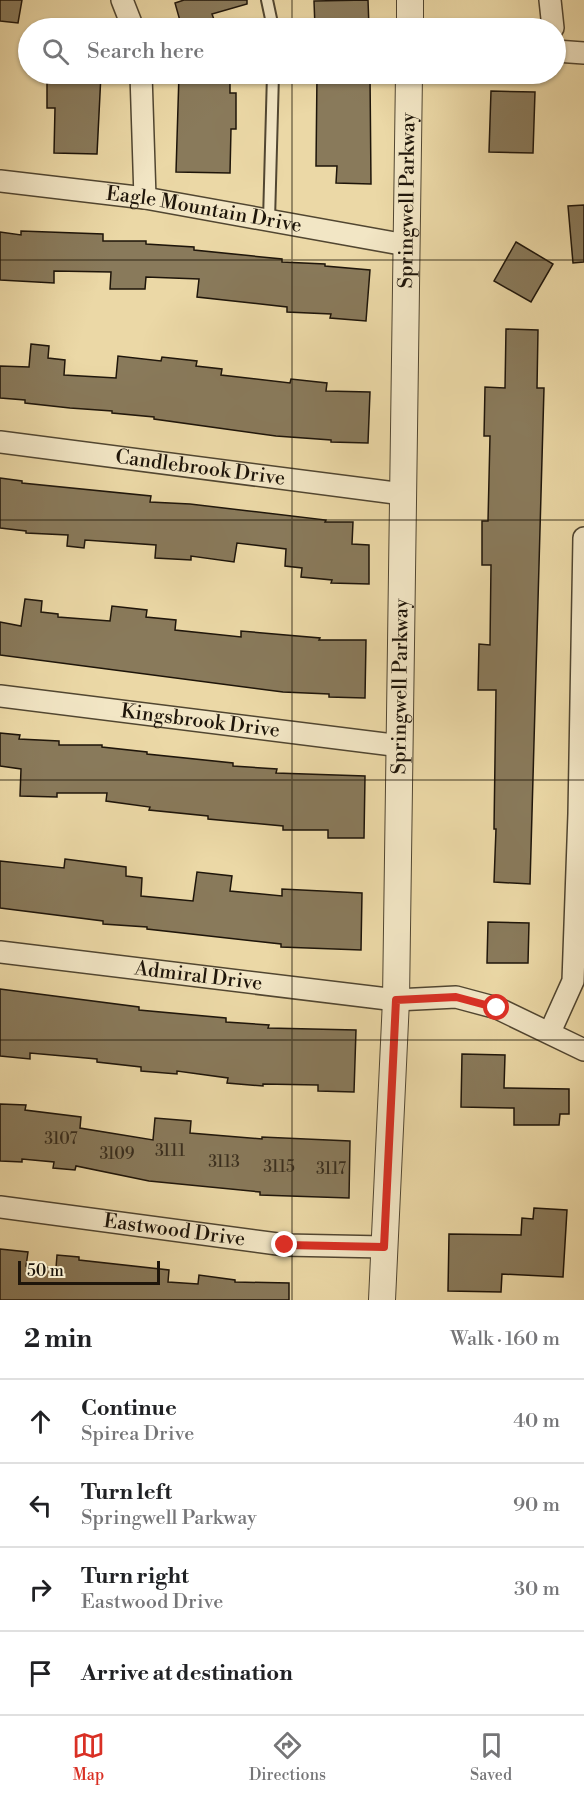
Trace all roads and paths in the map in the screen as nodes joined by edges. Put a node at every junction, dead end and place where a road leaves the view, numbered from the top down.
1 (122, 0) edge
2 (267, 0) edge
3 (410, 0) edge
4 (550, 0) edge
5 (129, 18) edge
6 (271, 18) edge
7 (410, 18) edge
8 (552, 18) edge
9 (566, 51) edge
10 (584, 53) edge
11 (141, 84) edge
12 (273, 84) edge
13 (409, 84) edge
14 (0, 181) edge
15 (146, 198) junction
16 (269, 220) junction
17 (406, 245) junction
18 (0, 442) edge
19 (403, 494) junction
20 (584, 538) edge
21 (584, 554) edge
22 (0, 696) edge
23 (401, 746) junction
24 (581, 814) edge
25 (0, 952) edge
26 (396, 1000) junction
27 (550, 1032) junction
28 (584, 1050) edge
29 (0, 1207) edge
30 (384, 1247) junction
31 (382, 1300) edge

1 - 5 street
2 - 6 lane
3 - 7 street
4 - 8 street
9 - 10 street
11 - 15 street
12 - 16 lane
13 - 17 street, Springwell Parkway
14 - 15 street, Eagle Mountain Drive
15 - 16 street, Eagle Mountain Drive
16 - 17 street, Eagle Mountain Drive
17 - 19 street, Springwell Parkway
18 - 19 street, Candlebrook Drive
19 - 23 street, Springwell Parkway
20 - 21 street
21 - 24 street
22 - 23 street, Kingsbrook Drive
23 - 26 street, Springwell Parkway
24 - 27 street
25 - 26 street, Admiral Drive
26 - 27 street, Admiral Drive
26 - 30 street, Springwell Parkway
27 - 28 street, Admiral Drive
29 - 30 street, Eastwood Drive
30 - 31 street, Springwell Parkway

